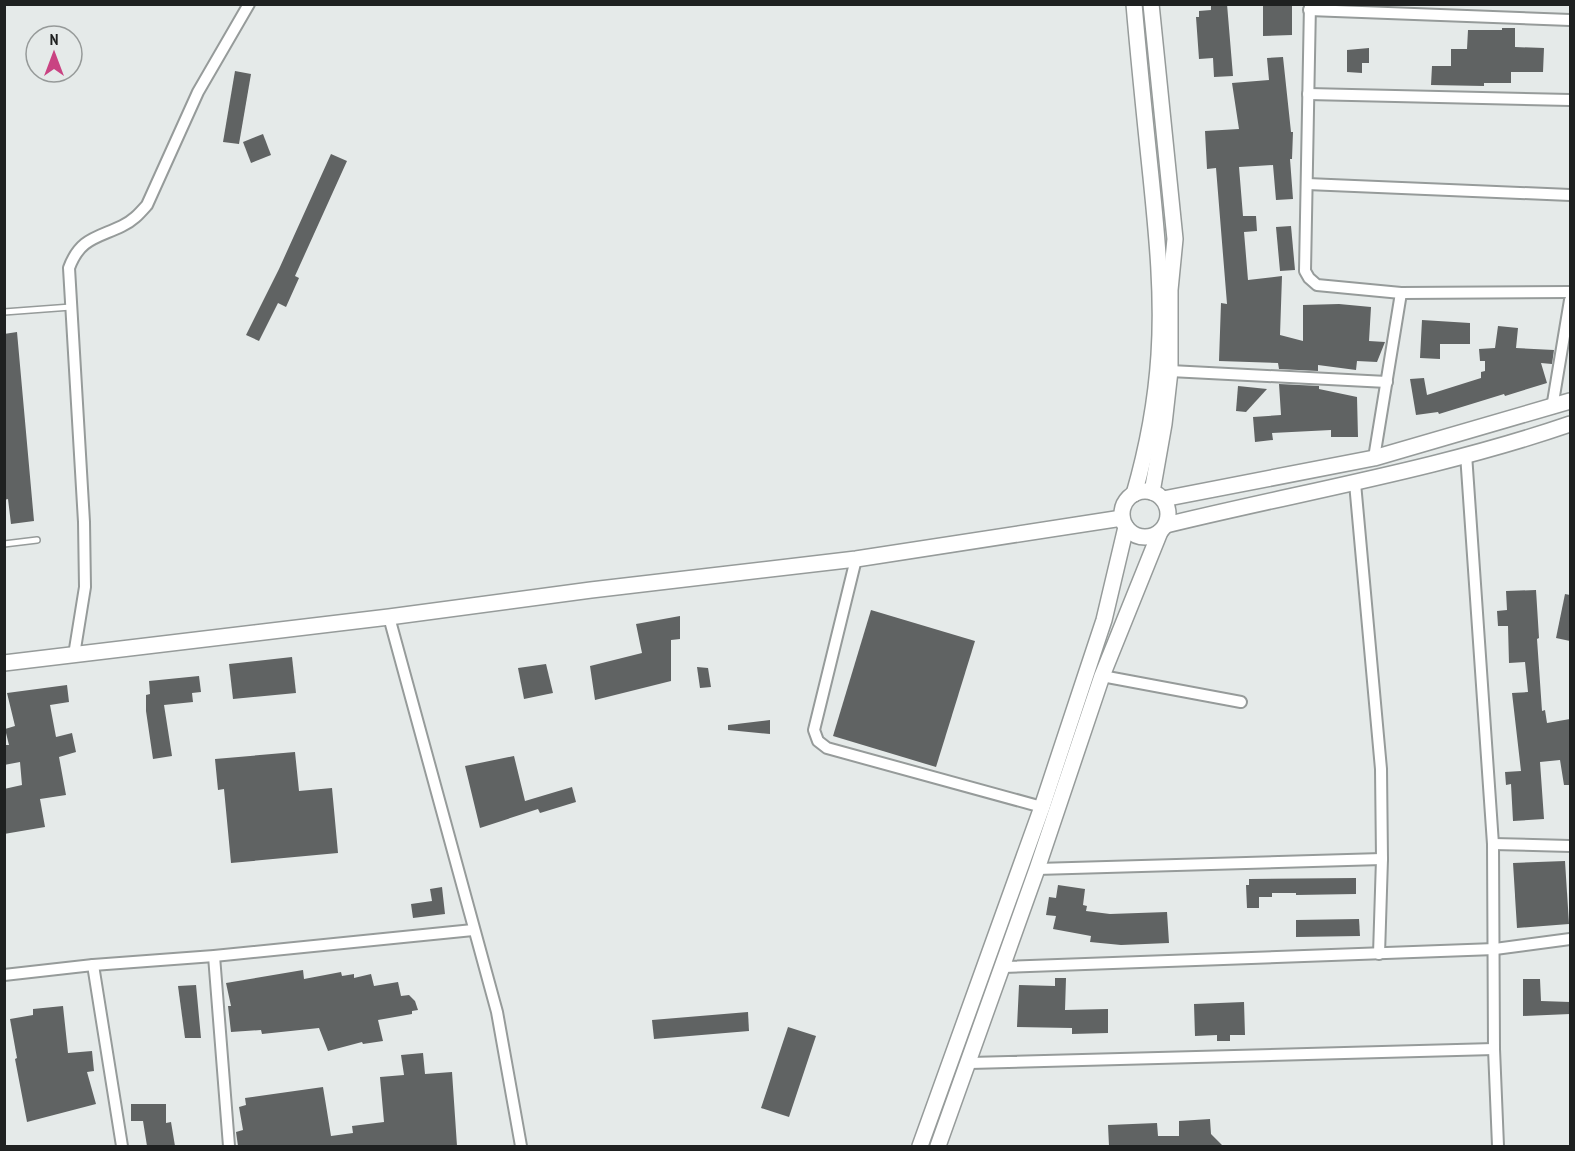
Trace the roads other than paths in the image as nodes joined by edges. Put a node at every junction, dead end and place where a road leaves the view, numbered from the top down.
1 (249, 4) edge
2 (1134, 4) edge
3 (1151, 4) edge
4 (1309, 7) edge
5 (1570, 20) edge
6 (1308, 94) junction
7 (1570, 100) edge
8 (1307, 184) junction
9 (1570, 195) edge
10 (1570, 292) edge
11 (1401, 293) junction
12 (1570, 300) edge
13 (73, 306) junction
14 (4, 312) edge
15 (1170, 371) junction
16 (1387, 382) junction
17 (1570, 401) edge
18 (1552, 408) junction
19 (1570, 424) edge
20 (1466, 454) junction
21 (1374, 458) junction
22 (1355, 483) junction
23 (1134, 494) junction
24 (1157, 496) junction
25 (1124, 523) junction
26 (1163, 528) junction
27 (36, 540) dead end
28 (4, 544) edge
29 (856, 559) junction
30 (389, 617) junction
31 (74, 655) junction
32 (4, 663) edge
33 (1102, 676) junction
34 (1241, 702) dead end
35 (1042, 807) junction
36 (1493, 844) junction
37 (1570, 846) edge
38 (1382, 859) junction
39 (1037, 869) junction
40 (473, 930) junction
41 (1570, 939) edge
42 (1495, 949) junction
43 (1379, 954) junction
44 (214, 956) junction
45 (93, 965) junction
46 (1003, 967) junction
47 (4, 975) edge
48 (1494, 1049) junction
49 (970, 1063) junction
50 (122, 1146) edge
51 (229, 1146) edge
52 (521, 1146) edge
53 (920, 1146) edge
54 (938, 1146) edge
55 (1498, 1146) edge

1 - 13 street
2 - 23 main road
3 - 15 main road
4 - 5 street
4 - 6 street
6 - 7 street
6 - 8 street
8 - 9 street
8 - 11 street
10 - 11 street
11 - 16 street
12 - 18 street
13 - 14 lane
13 - 31 street
15 - 16 street
15 - 24 main road
16 - 21 street
17 - 18 main road
18 - 21 main road
19 - 20 main road
20 - 22 main road
20 - 36 street
21 - 24 main road
22 - 26 main road
22 - 38 street
23 - 24 main road
23 - 25 main road
24 - 26 main road
25 - 26 main road
25 - 29 main road
25 - 35 main road
26 - 33 main road
27 - 28 lane
29 - 30 main road
29 - 35 street
30 - 31 main road
30 - 40 street
31 - 32 main road
33 - 34 street
33 - 39 main road
35 - 53 main road
36 - 37 street
36 - 42 street
38 - 39 street
38 - 43 street
39 - 46 main road
40 - 44 street
40 - 52 street
41 - 42 street
42 - 43 street
42 - 48 street
43 - 46 street
44 - 45 street
44 - 51 street
45 - 47 street
45 - 50 street
46 - 49 main road
48 - 49 street
48 - 55 street
49 - 54 main road

